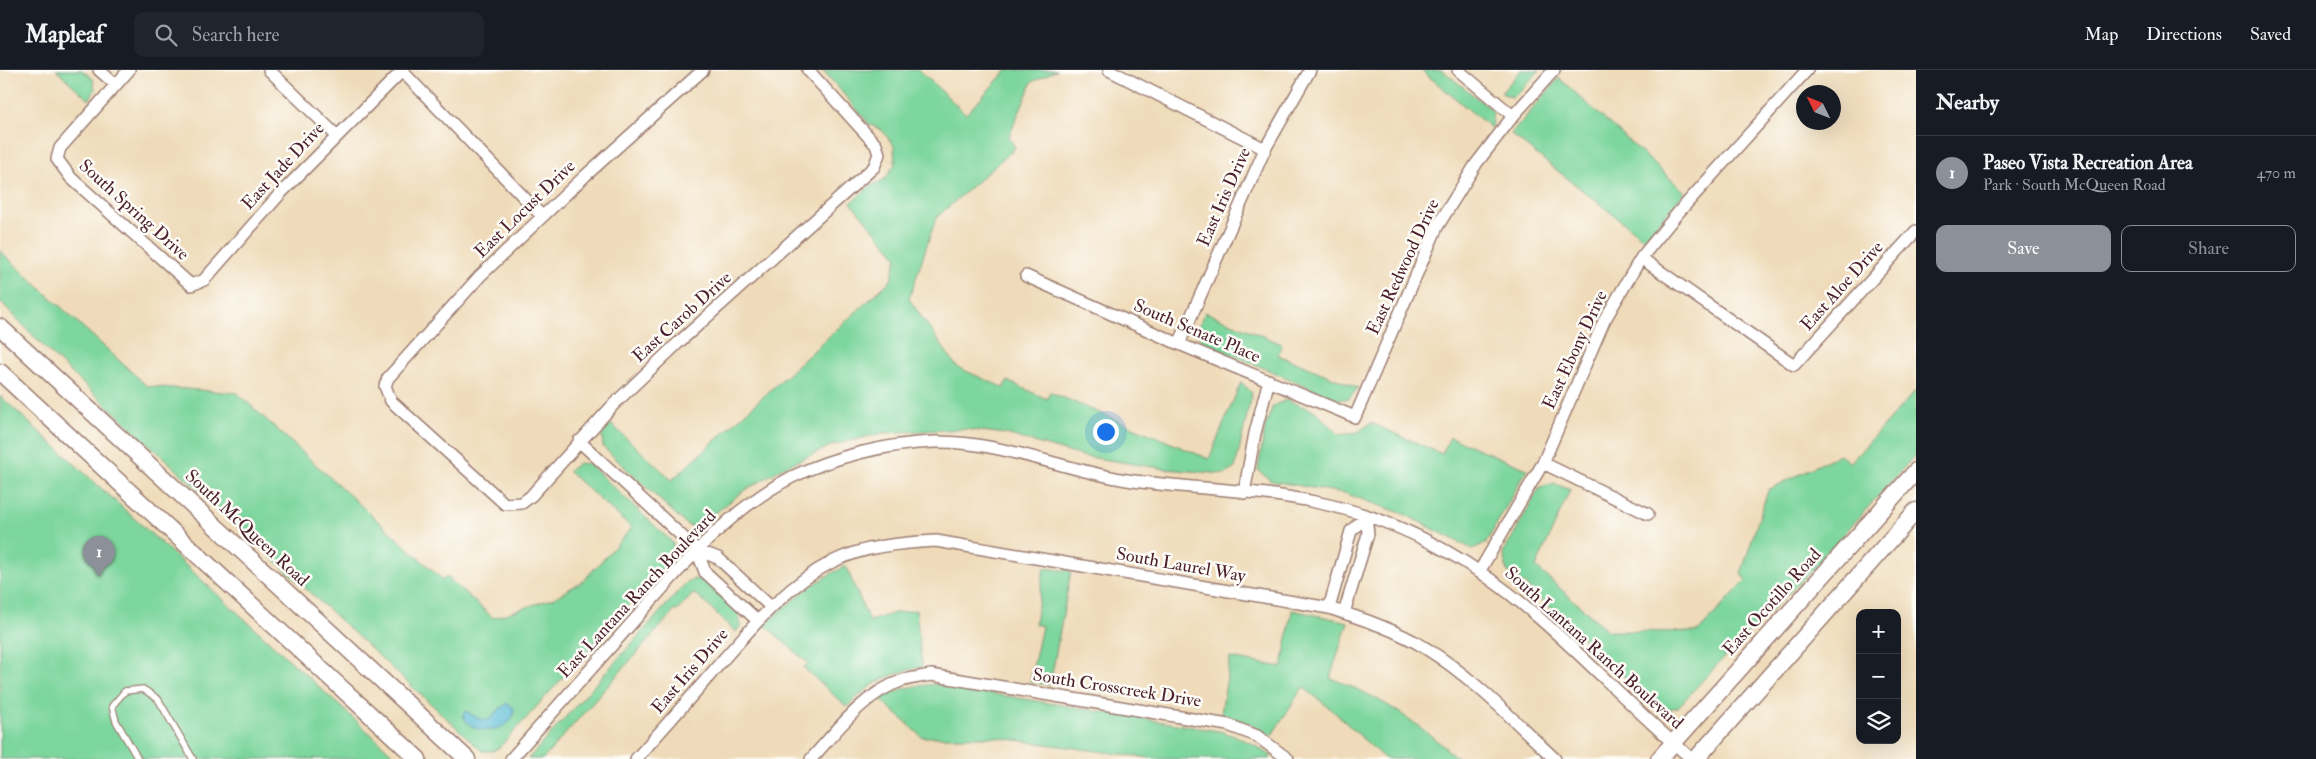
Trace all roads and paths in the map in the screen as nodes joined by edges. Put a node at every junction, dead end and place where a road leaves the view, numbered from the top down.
1 (99, 70) edge
2 (129, 70) edge
3 (269, 70) edge
4 (403, 70) edge
5 (703, 70) edge
6 (808, 70) edge
7 (1109, 70) edge
8 (1310, 70) edge
9 (1458, 70) edge
10 (1554, 70) edge
11 (1807, 70) edge
12 (116, 85) junction
13 (1513, 116) junction
14 (336, 136) junction
15 (1265, 149) junction
16 (542, 216) junction
17 (1916, 230) edge
18 (1642, 258) junction
19 (1026, 276) dead end
20 (190, 285) joint
21 (0, 327) edge
22 (1179, 344) junction
23 (0, 372) edge
24 (1269, 380) junction
25 (1355, 417) joint
26 (579, 441) junction
27 (1543, 463) junction
28 (1916, 471) edge
29 (1244, 493) junction
30 (510, 505) joint
31 (1916, 511) edge
32 (1648, 514) dead end
33 (1366, 516) junction
34 (697, 550) junction
35 (1479, 572) junction
36 (771, 607) junction
37 (1329, 608) junction
38 (1344, 613) junction
39 (758, 621) junction
40 (1673, 743) junction
41 (138, 759) edge
42 (193, 759) edge
43 (418, 759) edge
44 (467, 759) edge
45 (511, 759) edge
46 (636, 759) edge
47 (811, 759) edge
48 (1288, 759) edge
49 (1555, 759) edge
50 (1659, 759) edge
51 (1694, 759) edge

1 - 12 street
2 - 12 street
3 - 14 street
4 - 14 street, East Jade Drive
4 - 16 street
5 - 16 street, East Locust Drive
6 - 26 street, East Carob Drive
7 - 15 street
8 - 15 street, East Iris Drive
9 - 13 street
10 - 13 street, East Redwood Drive
11 - 18 street, East Ebony Drive
12 - 20 street, South Spring Drive
13 - 25 street, East Redwood Drive
14 - 20 street, East Jade Drive
15 - 22 street, East Iris Drive
16 - 30 street, East Locust Drive
17 - 18 street, East Aloe Drive
18 - 27 street, East Ebony Drive
19 - 22 street, South Senate Place
21 - 44 main road, South McQueen Road
22 - 24 street, South Senate Place
23 - 43 main road
24 - 25 street, South Senate Place
24 - 29 street
26 - 30 street, East Carob Drive
26 - 34 street
27 - 32 street
27 - 35 street, East Ebony Drive
28 - 40 main road, East Ocotillo Road
29 - 33 street, South Lantana Ranch Boulevard
29 - 34 street, East Lantana Ranch Boulevard
31 - 51 main road
33 - 35 street, South Lantana Ranch Boulevard
33 - 37 street
33 - 38 street
34 - 36 street
34 - 39 street
34 - 45 street, East Lantana Ranch Boulevard
35 - 40 street, South Lantana Ranch Boulevard
36 - 37 street, South Laurel Way
36 - 39 street, East Iris Drive
37 - 38 street, South Laurel Way
38 - 49 street, South Laurel Way
39 - 46 street, East Iris Drive
40 - 50 main road, East Ocotillo Road
40 - 51 street, South Lantana Ranch Boulevard
41 - 42 lane
47 - 48 street, South Crosscreek Drive

